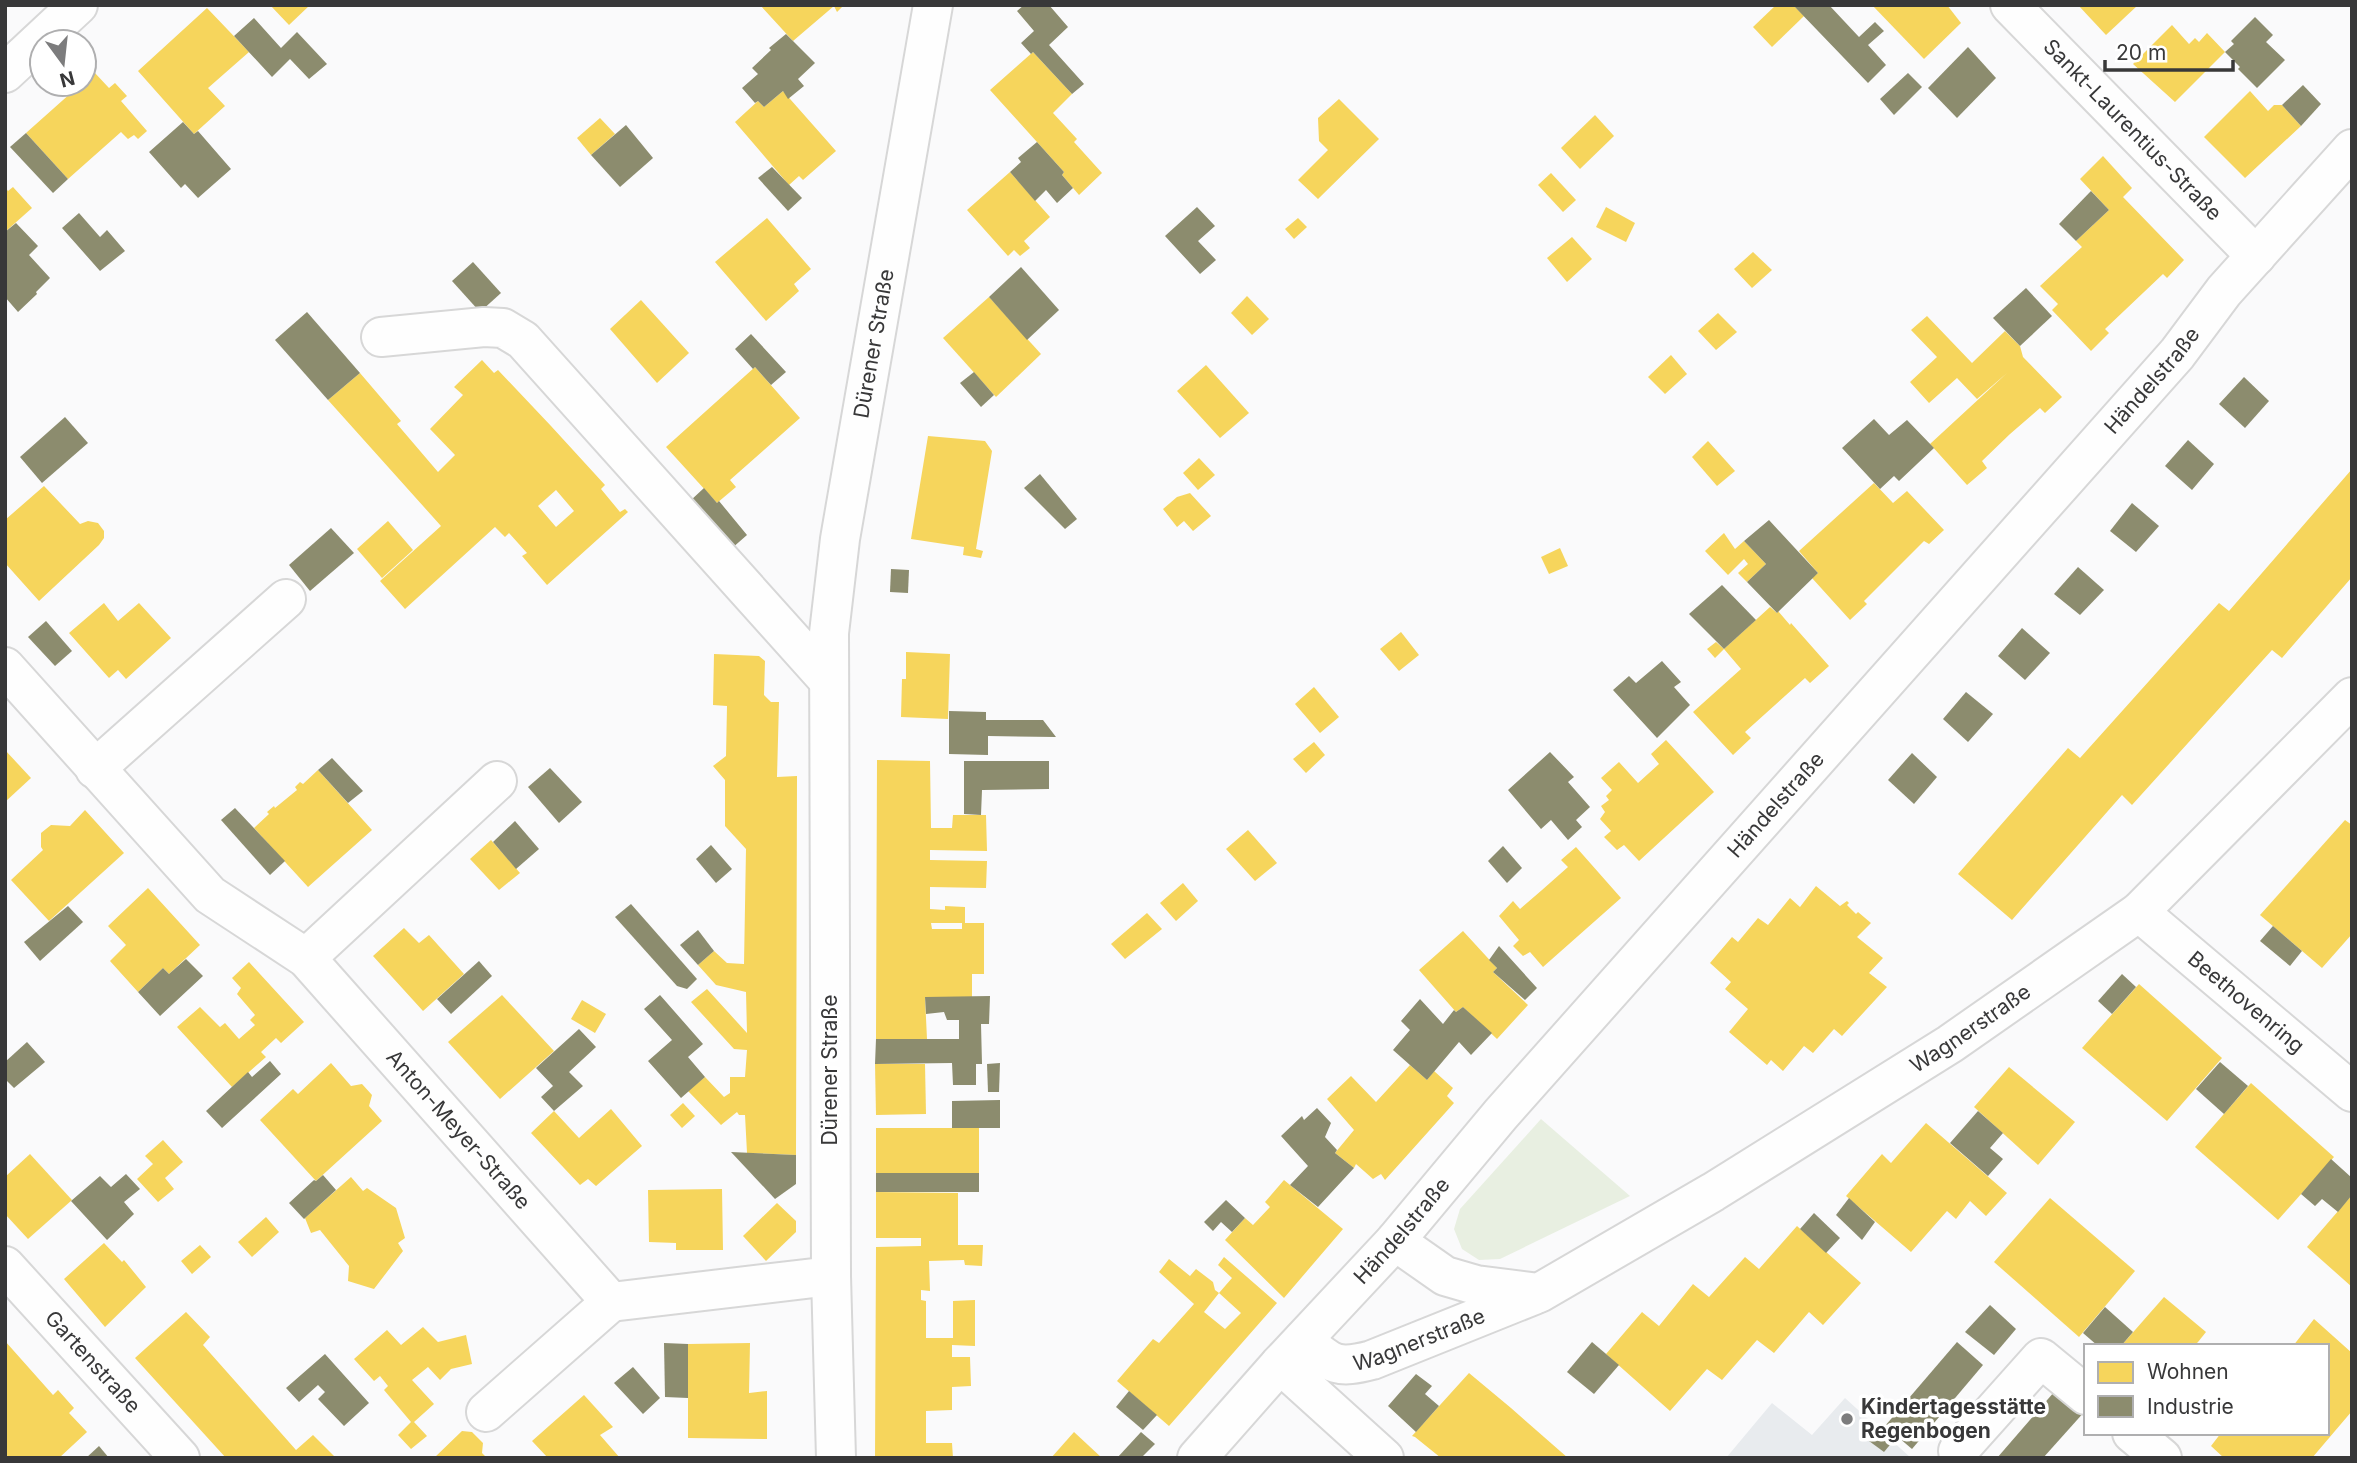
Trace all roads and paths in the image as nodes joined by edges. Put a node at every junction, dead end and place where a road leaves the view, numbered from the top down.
1 (77, 5) edge
2 (933, 5) edge
3 (2010, 5) edge
4 (5, 73) edge
5 (2352, 149) edge
6 (2256, 256) junction
7 (381, 337) dead end
8 (286, 599) dead end
9 (5, 667) edge
10 (829, 681) junction
11 (2352, 697) edge
12 (95, 769) junction
13 (497, 780) dead end
14 (2139, 912) junction
15 (306, 958) junction
16 (2352, 1092) edge
17 (1395, 1241) junction
18 (5, 1266) edge
19 (831, 1276) junction
20 (1539, 1293) junction
21 (611, 1302) junction
22 (1291, 1352) junction
23 (2084, 1393) edge
24 (486, 1412) dead end
25 (2134, 1435) edge
26 (1958, 1451) dead end
27 (180, 1458) edge
28 (836, 1458) edge
29 (1196, 1458) edge
30 (1384, 1458) edge
31 (2162, 1458) edge

1 - 4 street
2 - 10 street, Dürener Straße
3 - 6 street, Sankt-Laurentius-Straße
5 - 6 street, Händelstraße
6 - 17 street, Händelstraße
7 - 10 street
8 - 12 street
9 - 12 street, Anton-Meyer-Straße
10 - 19 street, Dürener Straße
11 - 14 street, Wagnerstraße
12 - 15 street, Anton-Meyer-Straße
13 - 15 street
14 - 16 street, Beethovenring
14 - 20 street, Wagnerstraße
15 - 21 street, Anton-Meyer-Straße
17 - 20 street, Wagnerstraße
17 - 22 street, Händelstraße
18 - 27 street, Gartenstraße
19 - 21 street
19 - 28 street, Dürener Straße
20 - 22 street, Wagnerstraße
21 - 24 street
22 - 29 street, Händelstraße
22 - 30 street
23 - 26 street
25 - 31 street

